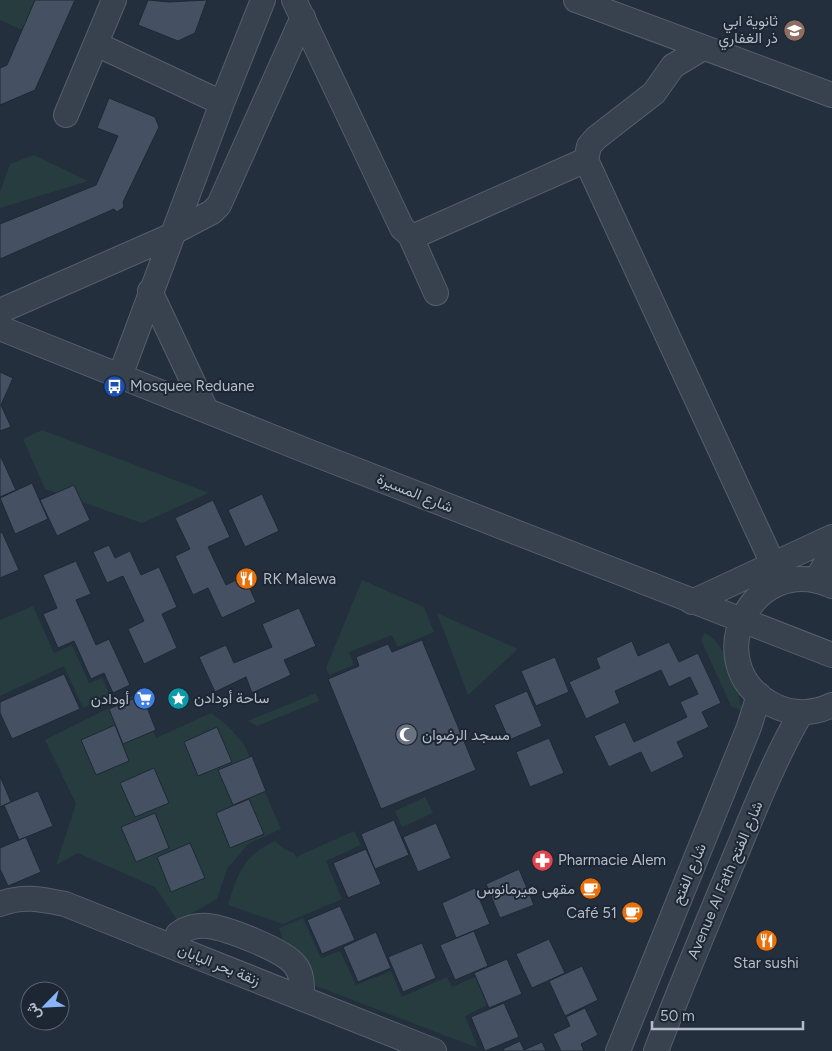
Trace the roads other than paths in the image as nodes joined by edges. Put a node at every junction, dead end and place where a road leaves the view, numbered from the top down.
1 (114, 0) edge
2 (263, 0) edge
3 (576, 0) edge
4 (299, 8) edge
5 (653, 28) junction
6 (96, 44) junction
7 (703, 48) junction
8 (668, 71) junction
9 (832, 95) edge
10 (222, 103) junction
11 (66, 115) dead end
12 (586, 160) junction
13 (173, 234) junction
14 (410, 235) junction
15 (150, 291) junction
16 (436, 292) dead end
17 (0, 311) edge
18 (0, 328) edge
19 (120, 376) junction
20 (206, 410) junction
21 (832, 537) edge
22 (832, 553) edge
23 (772, 564) junction
24 (824, 583) edge
25 (692, 602) junction
26 (741, 621) junction
27 (832, 655) edge
28 (758, 696) junction
29 (832, 706) edge
30 (801, 712) junction
31 (0, 904) edge
32 (173, 946) junction
33 (302, 998) junction
34 (434, 1051) edge
35 (618, 1051) edge
36 (656, 1051) edge

1 - 6 street
2 - 10 street
3 - 5 street
4 - 13 street
4 - 14 street
5 - 7 street
5 - 8 street
6 - 10 street
6 - 11 street
7 - 8 street
7 - 9 street
8 - 12 street
10 - 13 street
12 - 14 street
12 - 23 street
13 - 15 street
13 - 17 street
14 - 16 street
15 - 19 street
15 - 20 street
18 - 19 street, شارع المسيرة
19 - 20 street, شارع المسيرة
20 - 25 street, شارع المسيرة
21 - 23 street
22 - 24 street
23 - 25 street
24 - 26 street
25 - 26 street, شارع المسيرة
26 - 27 street, شارع المسيرة
26 - 28 street
28 - 30 street
28 - 35 street, شارع الفتح
29 - 30 street
30 - 36 street, Avenue Al Fath شارع الفتح
31 - 32 street, زنقة بحر اليابان
32 - 33 street, زنقة بحر اليابان
32 - 33 street
33 - 34 street, زنقة بحر اليابان

